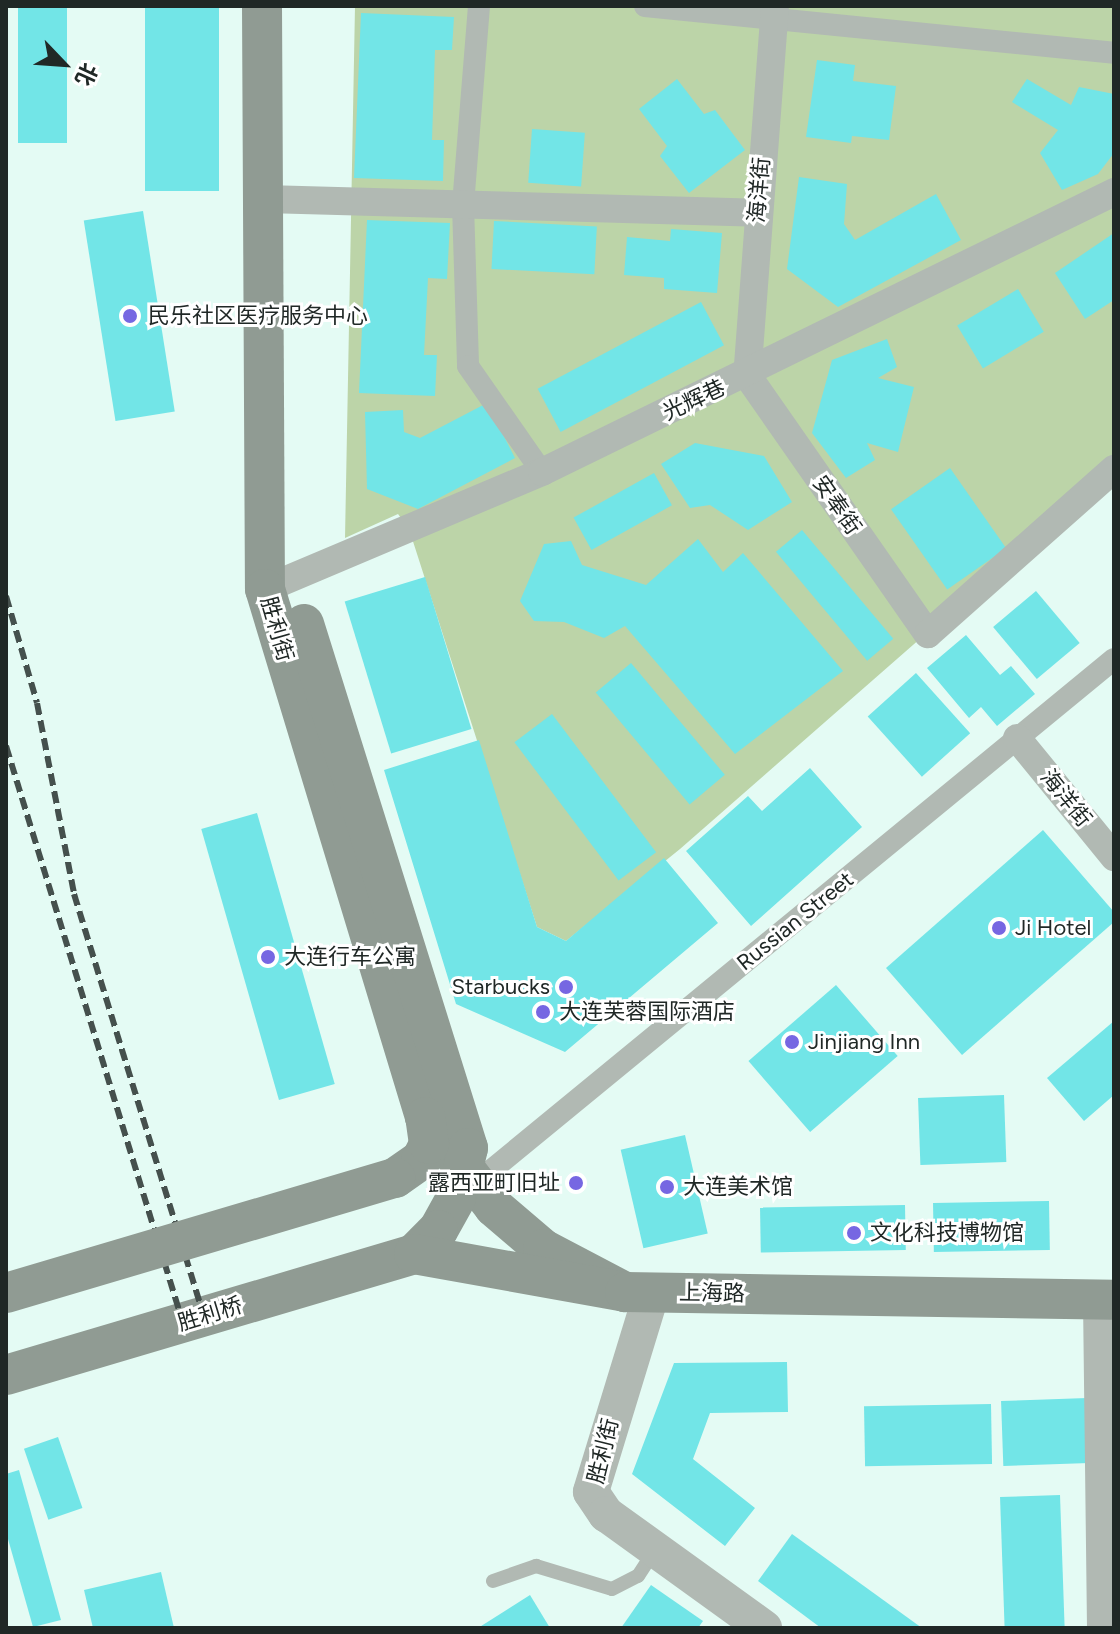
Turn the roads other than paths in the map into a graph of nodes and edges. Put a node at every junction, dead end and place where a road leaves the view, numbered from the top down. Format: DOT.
graph roads {
  1 [pos="262,6"];
  2 [pos="288,6"];
  3 [pos="479,6"];
  4 [pos="645,6"];
  5 [pos="774,13"];
  6 [pos="1114,53"];
  7 [pos="1114,192"];
  8 [pos="277,200"];
  9 [pos="463,205"];
  10 [pos="757,213"];
  11 [pos="747,375"];
  12 [pos="1114,469"];
  13 [pos="542,472"];
  14 [pos="277,584"];
  15 [pos="1114,659"];
  16 [pos="1017,738"];
  17 [pos="1114,857"];
  18 [pos="425,1117"];
  19 [pos="471,1176"];
  20 [pos="414,1254"];
  21 [pos="638,1292"];
  22 [pos="6,1293"];
  23 [pos="1108,1300"];
  24 [pos="6,1375"];
  25 [pos="655,1550"];
  26 [pos="493,1581"];
  27 [pos="764,1628"];
  28 [pos="1105,1628"];
  1 -- 8 [label="main road, 胜利街"];
  2 -- 8 [label="main road, 胜利街"];
  3 -- 9 [label="street"];
  4 -- 5 [label="street"];
  5 -- 6 [label="street"];
  5 -- 10 [label="street, 海洋街"];
  7 -- 11 [label="street, 光辉巷"];
  8 -- 9 [label="street"];
  8 -- 14 [label="main road, 胜利街"];
  9 -- 10 [label="street"];
  9 -- 13 [label="street"];
  10 -- 11 [label="street, 海洋街"];
  11 -- 12 [label="street, 安奉街"];
  11 -- 13 [label="street, 光辉巷"];
  13 -- 14 [label="street, 光辉巷"];
  14 -- 18 [label="main road, 胜利街"];
  14 -- 19 [label="main road, 胜利街"];
  15 -- 16 [label="street, Russian Street"];
  16 -- 17 [label="street, 海洋街"];
  16 -- 19 [label="street, Russian Street"];
  18 -- 19 [label="main road, 胜利街"];
  18 -- 22 [label="main road, bridge"];
  19 -- 20 [label="main road"];
  19 -- 21 [label="main road"];
  20 -- 21 [label="main road, 上海路"];
  20 -- 24 [label="main road, 胜利桥"];
  21 -- 23 [label="main road, 上海路"];
  21 -- 25 [label="street, 胜利街"];
  23 -- 28 [label="street"];
  25 -- 26 [label="lane"];
  25 -- 27 [label="street, 胜利街"];
}
